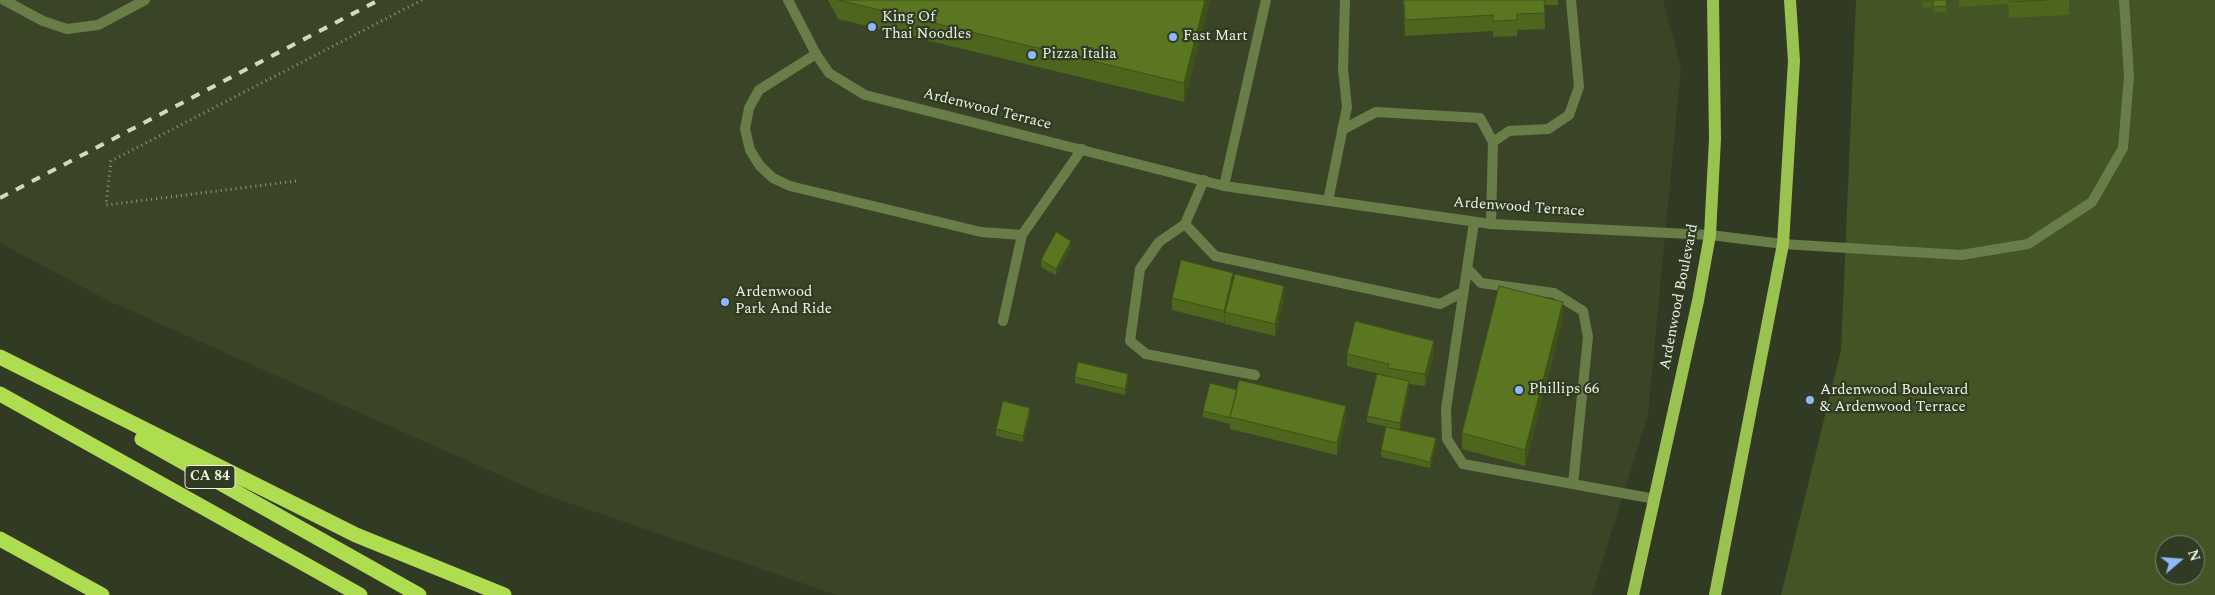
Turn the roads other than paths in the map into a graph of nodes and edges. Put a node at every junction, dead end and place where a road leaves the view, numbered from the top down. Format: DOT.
graph roads {
  1 [pos="4,0"];
  2 [pos="145,0"];
  3 [pos="788,0"];
  4 [pos="1266,0"];
  5 [pos="1345,0"];
  6 [pos="1571,0"];
  7 [pos="1713,0"];
  8 [pos="1790,0"];
  9 [pos="2124,0"];
  10 [pos="816,54"];
  11 [pos="1342,130"];
  12 [pos="1493,142"];
  13 [pos="1082,150"];
  14 [pos="1204,180"];
  15 [pos="1224,186"];
  16 [pos="1328,201"];
  17 [pos="1474,222"];
  18 [pos="1185,224"];
  19 [pos="1491,224"];
  20 [pos="1022,235"];
  21 [pos="1710,235"];
  22 [pos="1783,244"];
  23 [pos="1467,268"];
  24 [pos="1463,292"];
  25 [pos="1003,321"];
  26 [pos="0,358"];
  27 [pos="1255,375"];
  28 [pos="0,394"];
  29 [pos="1573,484"];
  30 [pos="1655,498"];
  31 [pos="0,539"];
  32 [pos="23,552"];
  33 [pos="80,595"];
  34 [pos="102,595"];
  35 [pos="360,595"];
  36 [pos="419,595"];
  37 [pos="504,595"];
  38 [pos="1633,595"];
  39 [pos="1715,595"];
  1 -- 2 [label="street"];
  3 -- 10 [label="street, Ardenwood Terrace"];
  4 -- 15 [label="street"];
  5 -- 11 [label="street"];
  6 -- 12 [label="street"];
  7 -- 21 [label="main road, Ardenwood Boulevard"];
  8 -- 22 [label="main road"];
  9 -- 22 [label="street, Ardenwood Terrace"];
  10 -- 13 [label="street, Ardenwood Terrace"];
  10 -- 20 [label="street"];
  11 -- 12 [label="street"];
  11 -- 16 [label="street"];
  12 -- 19 [label="street"];
  13 -- 14 [label="street, Ardenwood Terrace"];
  13 -- 20 [label="street"];
  14 -- 15 [label="street, Ardenwood Terrace"];
  14 -- 18 [label="street"];
  15 -- 16 [label="street, Ardenwood Terrace"];
  16 -- 17 [label="street, Ardenwood Terrace"];
  17 -- 19 [label="street, Ardenwood Terrace"];
  17 -- 23 [label="street"];
  18 -- 24 [label="street"];
  18 -- 27 [label="street"];
  19 -- 21 [label="street, Ardenwood Terrace"];
  20 -- 25 [label="street"];
  21 -- 22 [label="street, Ardenwood Terrace"];
  21 -- 30 [label="main road, Ardenwood Boulevard"];
  22 -- 39 [label="main road"];
  23 -- 24 [label="street"];
  23 -- 29 [label="street"];
  24 -- 29 [label="street"];
  26 -- 36 [label="highway, CA 84"];
  26 -- 37 [label="highway"];
  28 -- 35 [label="highway, CA 84"];
  29 -- 30 [label="street"];
  30 -- 38 [label="main road, Ardenwood Boulevard"];
  31 -- 32 [label="highway"];
  32 -- 33 [label="highway"];
  32 -- 34 [label="highway"];
}
